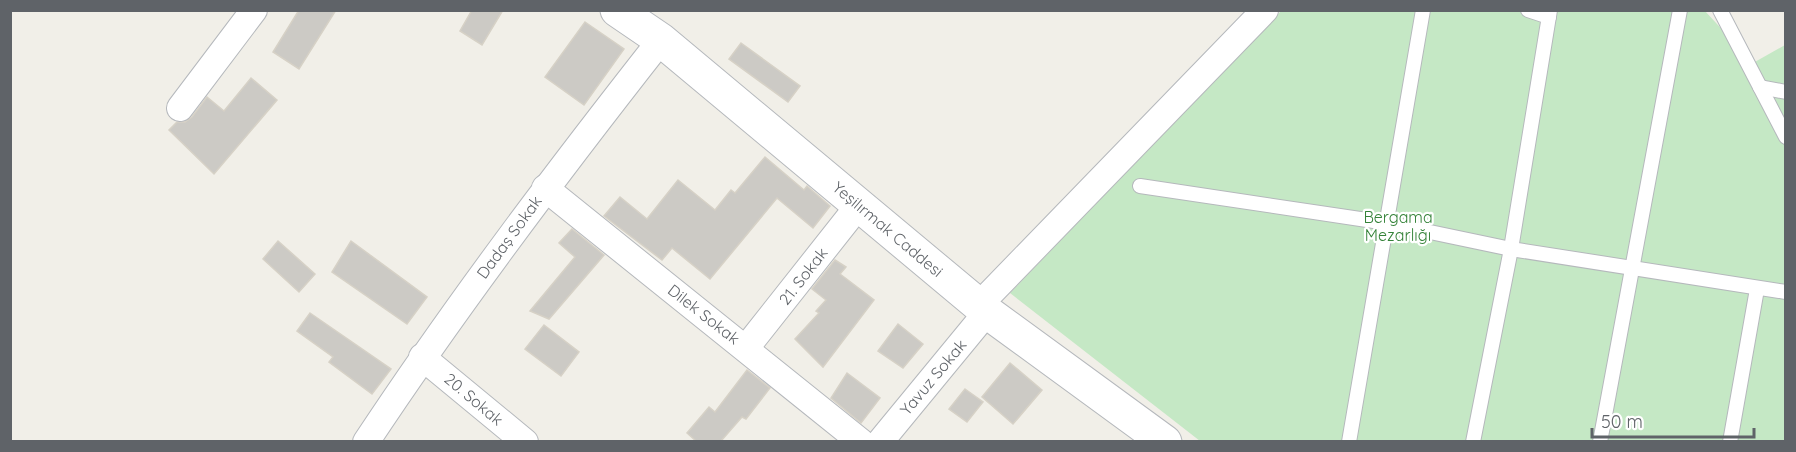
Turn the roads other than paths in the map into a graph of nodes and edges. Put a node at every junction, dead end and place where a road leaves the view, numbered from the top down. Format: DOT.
graph roads {
  1 [pos="254,10"];
  2 [pos="617,10"];
  3 [pos="1265,10"];
  4 [pos="1423,10"];
  5 [pos="1528,10"];
  6 [pos="1680,10"];
  7 [pos="1720,10"];
  8 [pos="1550,14"];
  9 [pos="661,40"];
  10 [pos="1760,87"];
  11 [pos="1785,92"];
  12 [pos="180,108"];
  13 [pos="1785,136"];
  14 [pos="1140,186"];
  15 [pos="545,188"];
  16 [pos="859,205"];
  17 [pos="1387,223"];
  18 [pos="1511,249"];
  19 [pos="1631,267"];
  20 [pos="1757,289"];
  21 [pos="1785,292"];
  22 [pos="983,309"];
  23 [pos="747,348"];
  24 [pos="422,357"];
  25 [pos="1152,438"];
  26 [pos="366,441"];
  27 [pos="525,441"];
  28 [pos="861,441"];
  29 [pos="880,441"];
  30 [pos="1349,441"];
  31 [pos="1473,441"];
  32 [pos="1600,441"];
  33 [pos="1730,441"];
  1 -- 12 [label="street"];
  2 -- 9 [label="street, Yeşilırmak Caddesi"];
  3 -- 22 [label="street, Yavuz Sokak"];
  4 -- 17 [label="lane"];
  5 -- 8 [label="lane"];
  6 -- 19 [label="lane"];
  7 -- 10 [label="lane"];
  8 -- 18 [label="lane"];
  9 -- 15 [label="street, Dadaş Sokak"];
  9 -- 16 [label="street, Yeşilırmak Caddesi"];
  10 -- 11 [label="lane"];
  10 -- 13 [label="lane"];
  14 -- 17 [label="lane"];
  15 -- 23 [label="street, Dilek Sokak"];
  15 -- 24 [label="street, Dadaş Sokak"];
  16 -- 22 [label="street, Yeşilırmak Caddesi"];
  16 -- 23 [label="street, 21. Sokak"];
  17 -- 18 [label="lane"];
  17 -- 30 [label="lane"];
  18 -- 19 [label="lane"];
  18 -- 31 [label="lane"];
  19 -- 20 [label="lane"];
  19 -- 32 [label="lane"];
  20 -- 21 [label="lane"];
  20 -- 33 [label="lane"];
  22 -- 25 [label="street, Yeşilırmak Caddesi"];
  22 -- 29 [label="street, Yavuz Sokak"];
  23 -- 28 [label="street, Dilek Sokak"];
  24 -- 26 [label="street, Dadaş Sokak"];
  24 -- 27 [label="street, 20. Sokak"];
}
